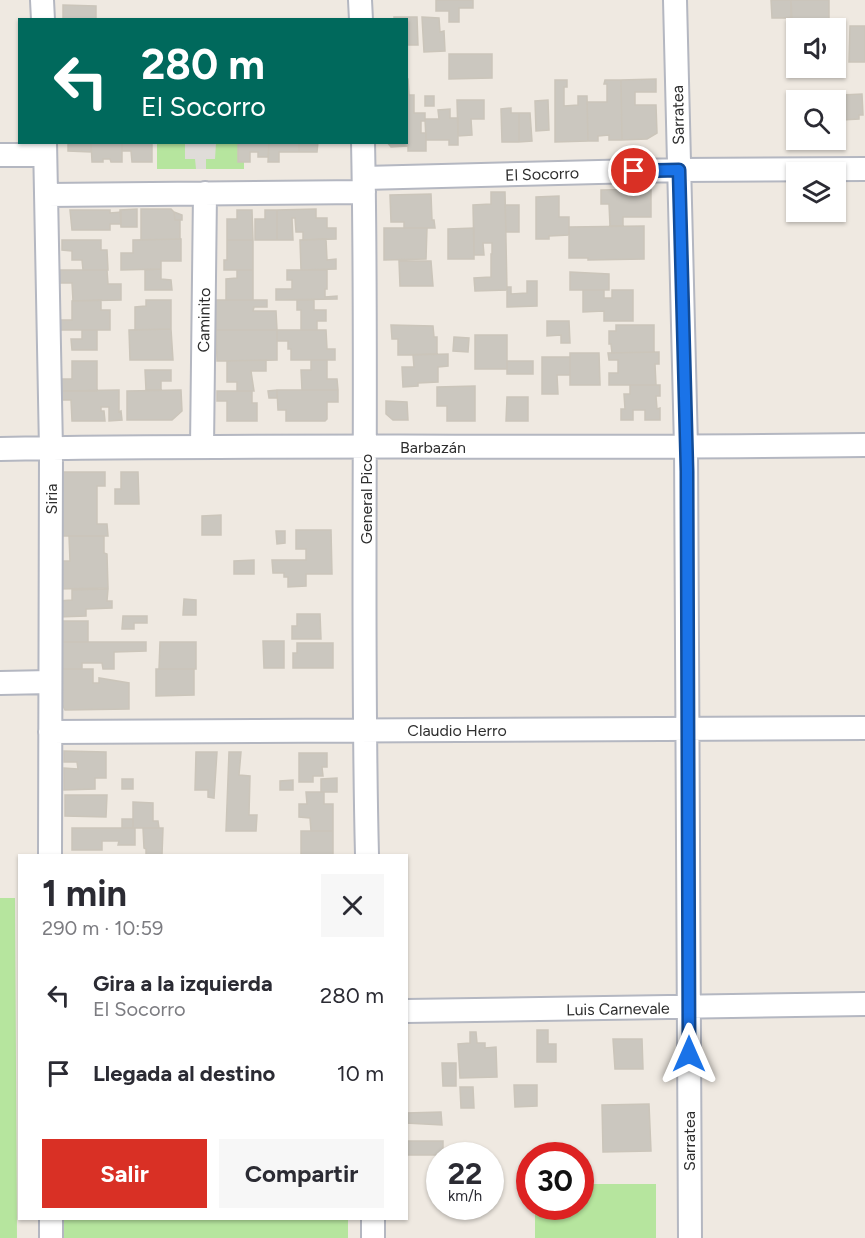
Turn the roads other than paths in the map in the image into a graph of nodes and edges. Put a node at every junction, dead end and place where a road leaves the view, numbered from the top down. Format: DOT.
graph roads {
  1 [pos="42,0"];
  2 [pos="360,0"];
  3 [pos="675,0"];
  4 [pos="43,18"];
  5 [pos="361,18"];
  6 [pos="363,144"];
  7 [pos="45,148"];
  8 [pos="0,155"];
  9 [pos="865,169"];
  10 [pos="679,170"];
  11 [pos="364,185"];
  12 [pos="205,193"];
  13 [pos="47,195"];
  14 [pos="865,445"];
  15 [pos="202,447"];
  16 [pos="366,447"];
  17 [pos="686,447"];
  18 [pos="51,448"];
  19 [pos="0,450"];
  20 [pos="0,682"];
  21 [pos="50,682"];
  22 [pos="689,729"];
  23 [pos="865,729"];
  24 [pos="364,730"];
  25 [pos="50,732"];
  26 [pos="50,854"];
  27 [pos="367,854"];
  28 [pos="865,1004"];
  29 [pos="689,1008"];
  30 [pos="408,1011"];
  31 [pos="51,1220"];
  32 [pos="373,1220"];
  33 [pos="51,1238"];
  34 [pos="373,1238"];
  35 [pos="690,1238"];
  1 -- 4 [label="street"];
  2 -- 5 [label="street"];
  3 -- 10 [label="street, Sarratea"];
  6 -- 11 [label="street, General Pico"];
  7 -- 8 [label="street"];
  7 -- 13 [label="street, Siria"];
  9 -- 10 [label="street, El Socorro"];
  10 -- 11 [label="street, El Socorro"];
  10 -- 17 [label="street, Sarratea"];
  11 -- 12 [label="street, El Socorro"];
  11 -- 16 [label="street, General Pico"];
  12 -- 13 [label="street, El Socorro"];
  12 -- 15 [label="street, Caminito"];
  13 -- 18 [label="street, Siria"];
  14 -- 17 [label="street, Barbazán"];
  15 -- 16 [label="street, Barbazán"];
  15 -- 18 [label="street, Barbazán"];
  16 -- 17 [label="street, Barbazán"];
  16 -- 24 [label="street, General Pico"];
  17 -- 22 [label="street, Sarratea"];
  18 -- 19 [label="street, Barbazán"];
  18 -- 21 [label="street, Siria"];
  20 -- 21 [label="street"];
  21 -- 25 [label="street, Siria"];
  22 -- 23 [label="street, Claudio Herro"];
  22 -- 24 [label="street, Claudio Herro"];
  22 -- 29 [label="street, Sarratea"];
  24 -- 25 [label="street, Claudio Herro"];
  24 -- 27 [label="street, General Pico"];
  25 -- 26 [label="street, Siria"];
  28 -- 29 [label="street, Luis Carnevale"];
  29 -- 30 [label="street, Luis Carnevale"];
  29 -- 35 [label="street, Sarratea"];
  31 -- 33 [label="street"];
  32 -- 34 [label="street"];
}
